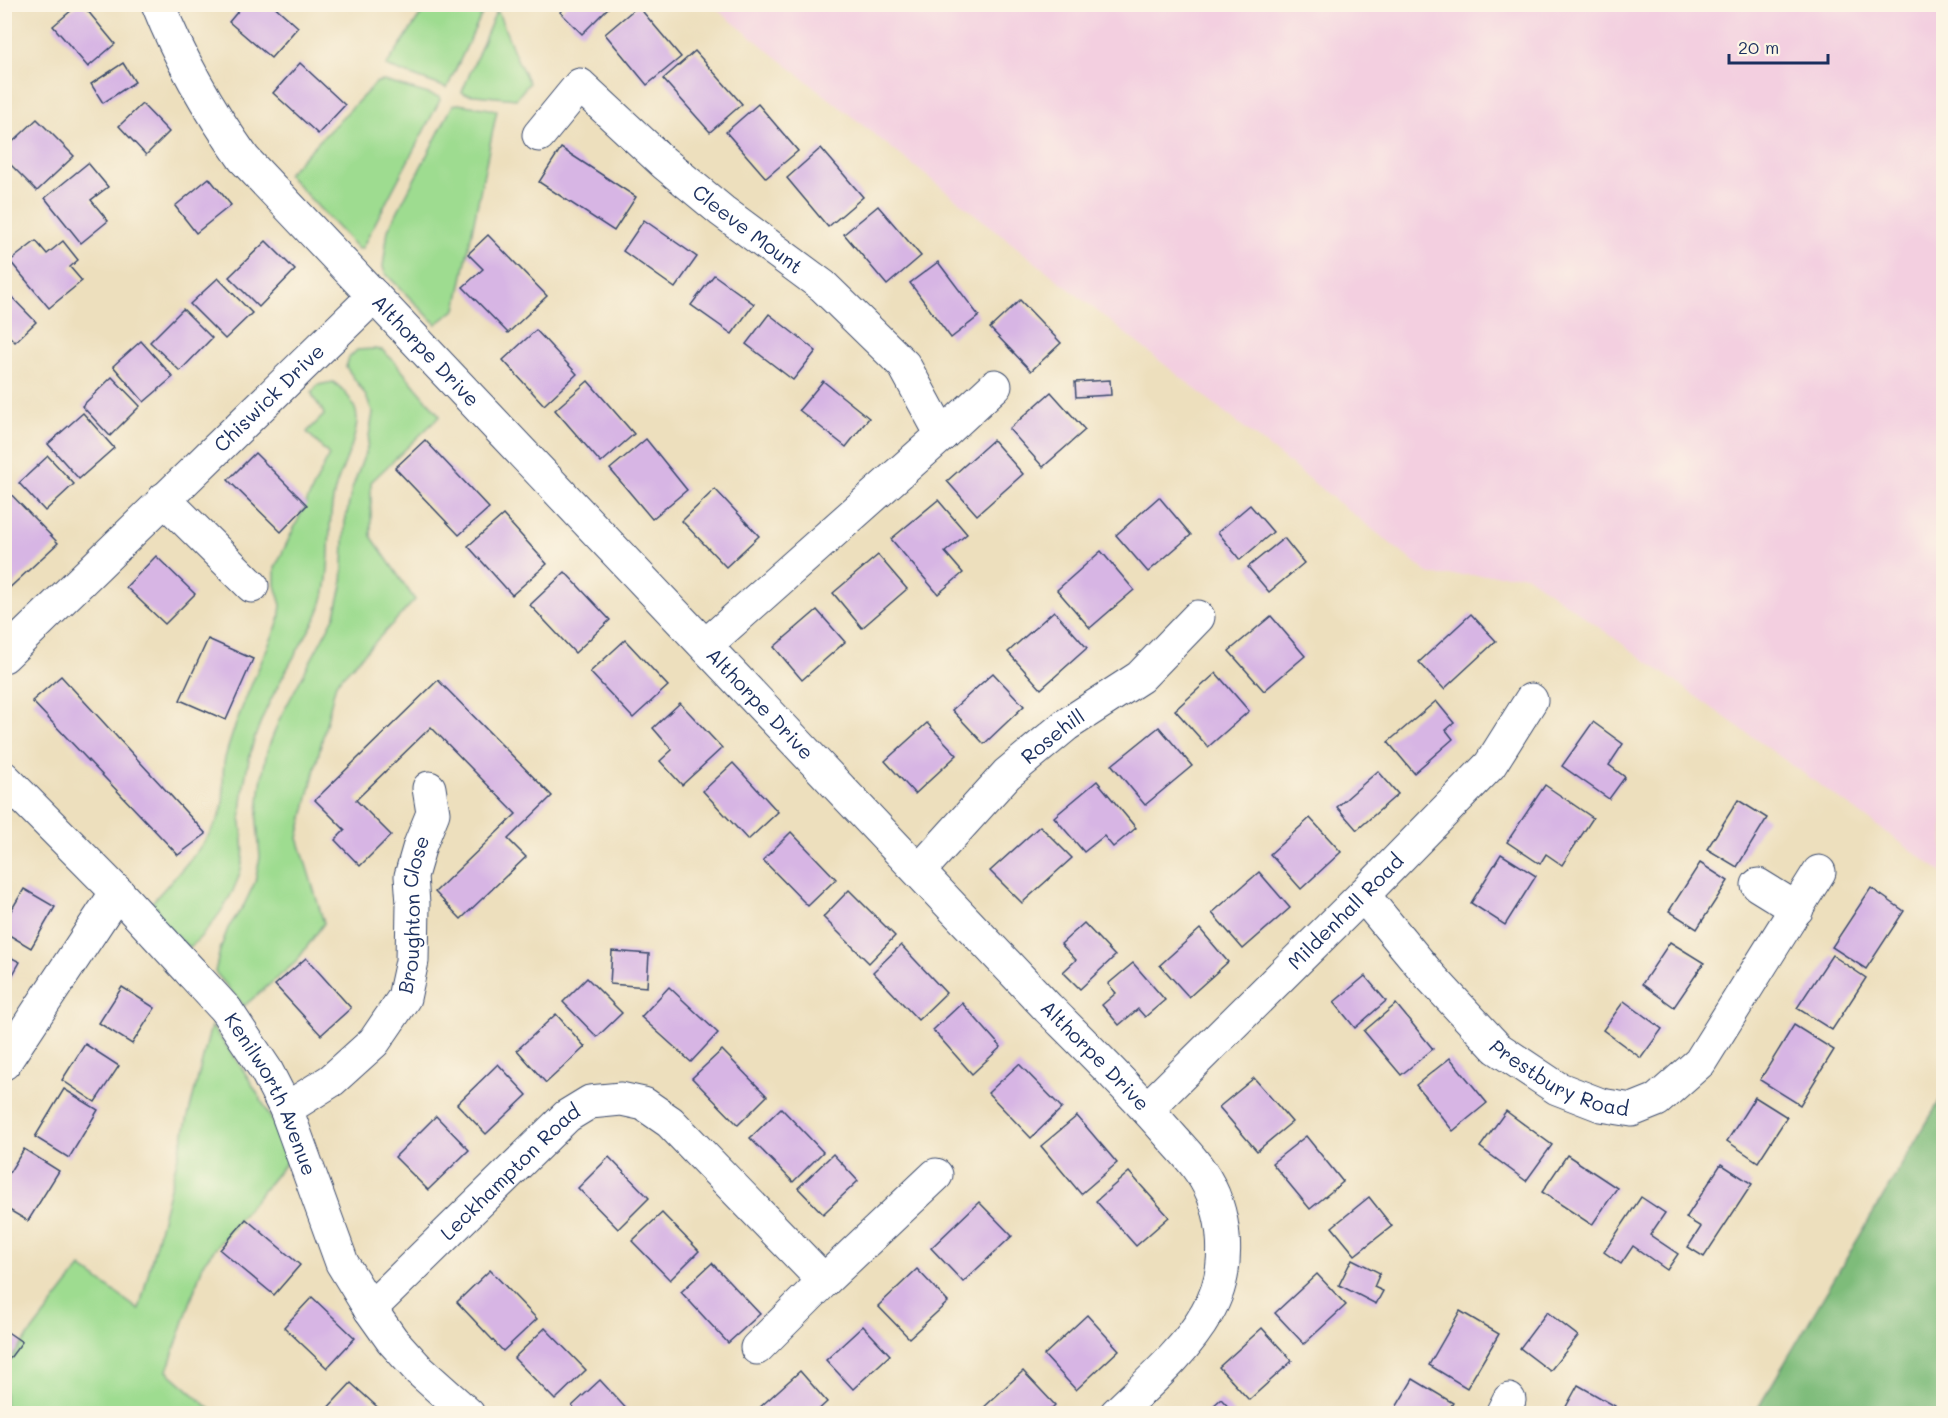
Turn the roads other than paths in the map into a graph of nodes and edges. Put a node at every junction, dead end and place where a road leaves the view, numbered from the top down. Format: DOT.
graph roads {
  1 [pos="158,4"];
  2 [pos="539,135"];
  3 [pos="374,296"];
  4 [pos="995,386"];
  5 [pos="942,435"];
  6 [pos="164,499"];
  7 [pos="252,586"];
  8 [pos="1198,617"];
  9 [pos="706,645"];
  10 [pos="4,656"];
  11 [pos="1531,700"];
  12 [pos="4,778"];
  13 [pos="440,803"];
  14 [pos="920,870"];
  15 [pos="1820,872"];
  16 [pos="1758,885"];
  17 [pos="117,892"];
  18 [pos="1363,895"];
  19 [pos="1797,909"];
  20 [pos="7,1054"];
  21 [pos="286,1109"];
  22 [pos="1148,1110"];
  23 [pos="936,1175"];
  24 [pos="824,1281"];
  25 [pos="370,1309"];
  26 [pos="757,1348"];
  27 [pos="468,1413"];
  28 [pos="1116,1413"];
  1 -- 3 [label="street, Althorpe Drive"];
  2 -- 5 [label="street, Cleeve Mount"];
  3 -- 6 [label="street, Chiswick Drive"];
  3 -- 9 [label="street, Althorpe Drive"];
  4 -- 5 [label="street"];
  5 -- 9 [label="street"];
  6 -- 7 [label="street"];
  6 -- 10 [label="street, Chiswick Drive"];
  8 -- 14 [label="street, Rosehill"];
  9 -- 14 [label="street, Althorpe Drive"];
  11 -- 18 [label="street, Mildenhall Road"];
  12 -- 17 [label="street, Kenilworth Avenue"];
  13 -- 21 [label="street, Broughton Close"];
  14 -- 22 [label="street, Althorpe Drive"];
  15 -- 19 [label="street, Prestbury Road"];
  16 -- 19 [label="street"];
  17 -- 20 [label="street"];
  17 -- 21 [label="street, Kenilworth Avenue"];
  18 -- 19 [label="street, Prestbury Road"];
  18 -- 22 [label="street, Mildenhall Road"];
  21 -- 25 [label="street, Kenilworth Avenue"];
  22 -- 28 [label="street, Althorpe Drive"];
  23 -- 24 [label="street"];
  24 -- 25 [label="street, Leckhampton Road"];
  24 -- 26 [label="street"];
  25 -- 27 [label="street, Kenilworth Avenue"];
}
